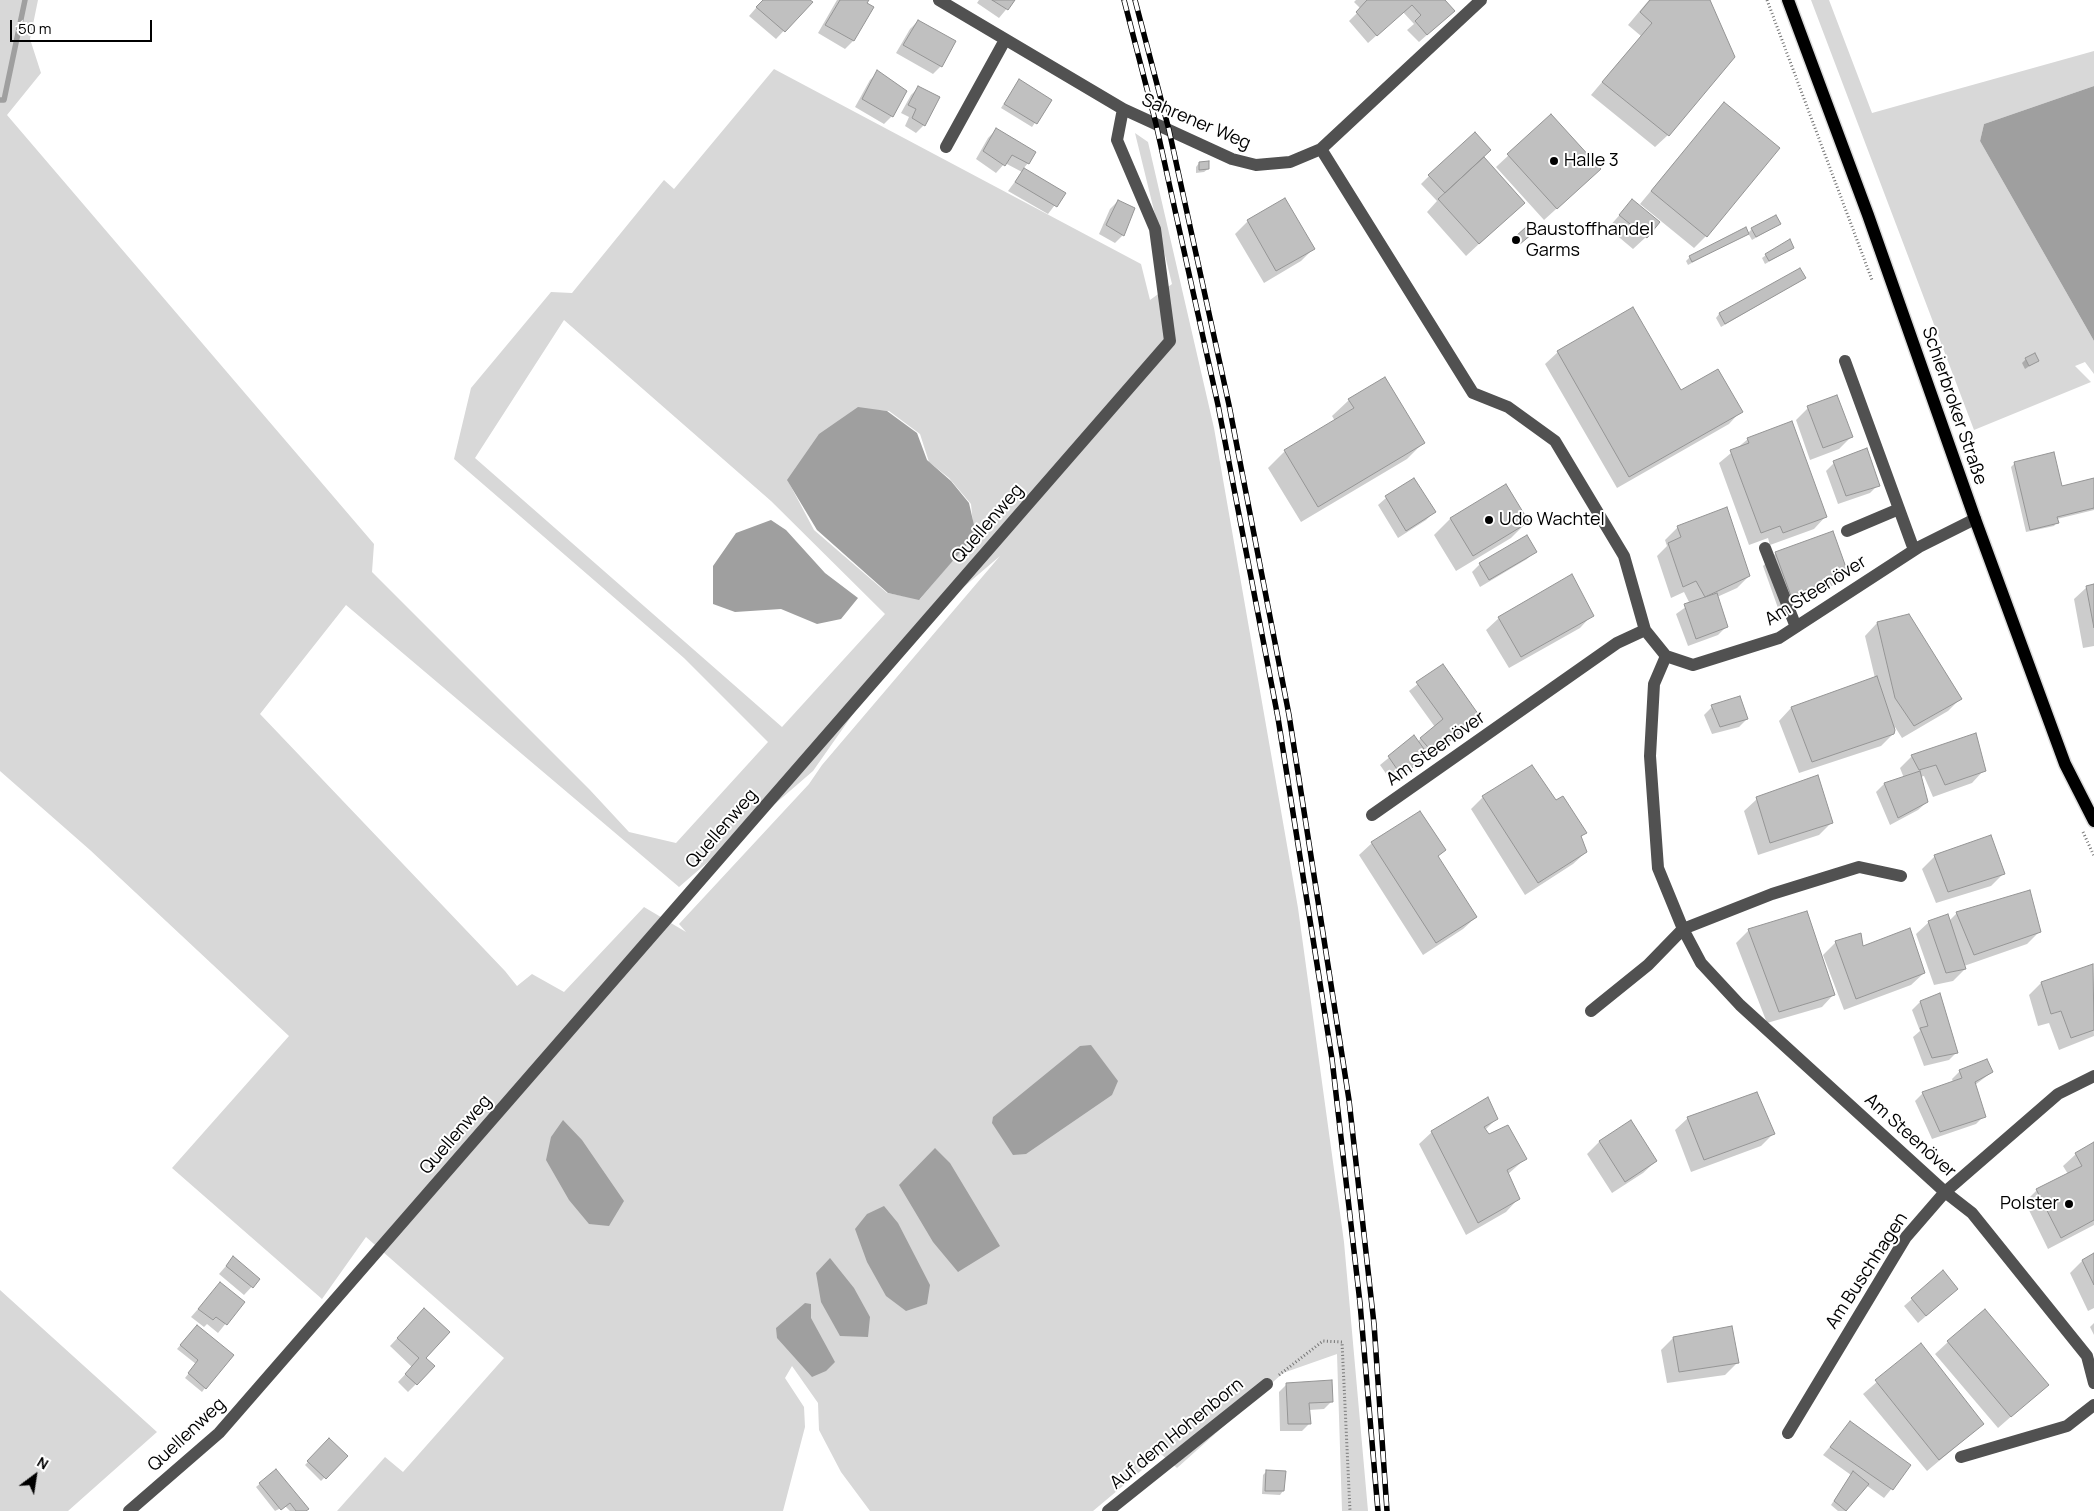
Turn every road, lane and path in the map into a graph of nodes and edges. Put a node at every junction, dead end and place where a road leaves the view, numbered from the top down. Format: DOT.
graph roads {
  1 [pos="939,0"];
  2 [pos="1482,0"];
  3 [pos="1788,0"];
  4 [pos="1005,40"];
  5 [pos="1123,109"];
  6 [pos="946,147"];
  7 [pos="1321,148"];
  8 [pos="1845,361"];
  9 [pos="1899,509"];
  10 [pos="1975,519"];
  11 [pos="1847,531"];
  12 [pos="1765,548"];
  13 [pos="1914,550"];
  14 [pos="1796,627"];
  15 [pos="1645,630"];
  16 [pos="1666,656"];
  17 [pos="1372,815"];
  18 [pos="2094,821"];
  19 [pos="1901,876"];
  20 [pos="1683,929"];
  21 [pos="1591,1011"];
  22 [pos="2094,1076"];
  23 [pos="1945,1192"];
  24 [pos="2094,1383"];
  25 [pos="1267,1384"];
  26 [pos="2094,1406"];
  27 [pos="1788,1432"];
  28 [pos="1961,1457"];
  29 [pos="129,1511"];
  30 [pos="1108,1511"];
  31 [pos="1350,1511"];
  1 -- 4 [label="street, Sahrener Weg"];
  2 -- 7 [label="street, Sahrener Weg"];
  3 -- 10 [label="main road, Schierbroker Straße"];
  4 -- 5 [label="street, Sahrener Weg"];
  4 -- 6 [label="street"];
  5 -- 7 [label="street, Sahrener Weg"];
  5 -- 29 [label="street, Quellenweg"];
  7 -- 15 [label="street"];
  8 -- 9 [label="street"];
  9 -- 11 [label="street"];
  9 -- 13 [label="street"];
  10 -- 13 [label="street, Am Steenöver"];
  10 -- 18 [label="main road, Schierbroker Straße"];
  12 -- 14 [label="street"];
  13 -- 14 [label="street, Am Steenöver"];
  14 -- 16 [label="street, Am Steenöver"];
  15 -- 16 [label="street"];
  15 -- 17 [label="street, Am Steenöver"];
  16 -- 20 [label="street, Am Steenöver"];
  19 -- 20 [label="street"];
  20 -- 21 [label="street"];
  20 -- 23 [label="street, Am Steenöver"];
  22 -- 23 [label="street, Am Buschhagen"];
  23 -- 24 [label="street, Am Steenöver"];
  23 -- 27 [label="street, Am Buschhagen"];
  25 -- 30 [label="street, Auf dem Hohenborn"];
  25 -- 31 [label="path"];
  26 -- 28 [label="street"];
}
